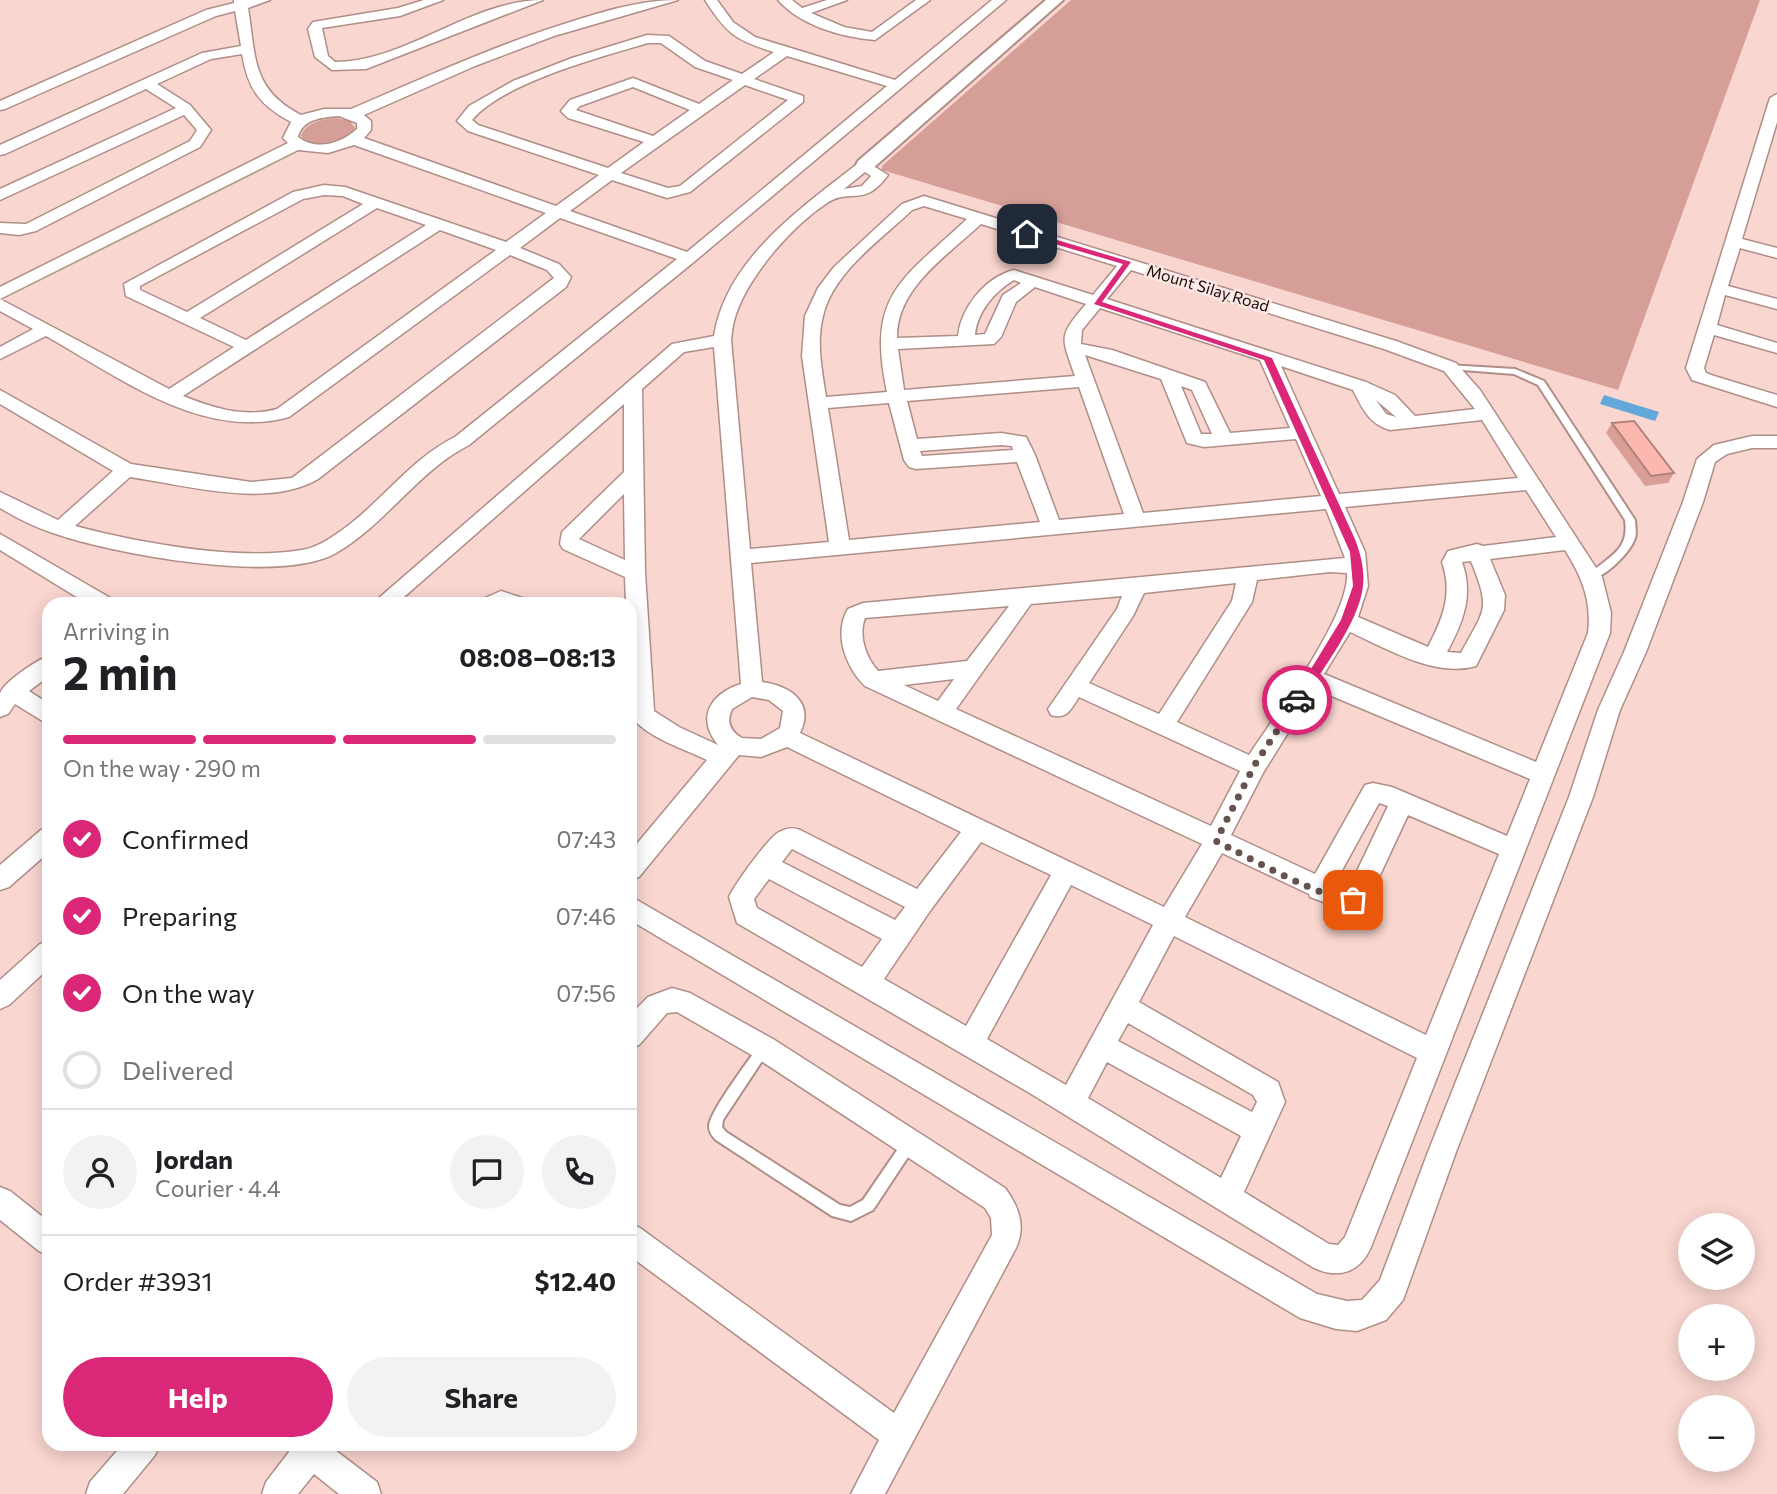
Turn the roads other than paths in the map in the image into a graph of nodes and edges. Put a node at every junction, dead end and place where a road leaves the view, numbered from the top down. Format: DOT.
graph roads {
  1 [pos="264,0"];
  2 [pos="378,0"];
  3 [pos="437,0"];
  4 [pos="537,0"];
  5 [pos="671,0"];
  6 [pos="711,0"];
  7 [pos="784,0"];
  8 [pos="841,0"];
  9 [pos="924,0"];
  10 [pos="1000,0"];
  11 [pos="1055,0"];
  12 [pos="240,2"];
  13 [pos="797,13"];
  14 [pos="383,15"];
  15 [pos="247,49"];
  16 [pos="783,51"];
  17 [pos="741,79"];
  18 [pos="145,84"];
  19 [pos="897,85"];
  20 [pos="1777,98"];
  21 [pos="0,106"];
  22 [pos="185,109"];
  23 [pos="699,109"];
  24 [pos="353,114"];
  25 [pos="1774,117"];
  26 [pos="301,121"];
  27 [pos="354,140"];
  28 [pos="655,141"];
  29 [pos="298,144"];
  30 [pos="0,150"];
  31 [pos="1759,153"];
  32 [pos="1777,158"];
  33 [pos="865,165"];
  34 [pos="611,175"];
  35 [pos="0,195"];
  36 [pos="375,203"];
  37 [pos="561,211"];
  38 [pos="977,219"];
  39 [pos="437,225"];
  40 [pos="0,228"];
  41 [pos="1732,241"];
  42 [pos="509,249"];
  43 [pos="1777,253"];
  44 [pos="689,258"];
  45 [pos="1128,263"];
  46 [pos="1032,282"];
  47 [pos="1718,288"];
  48 [pos="0,294"];
  49 [pos="1097,303"];
  50 [pos="0,304"];
  51 [pos="1777,304"];
  52 [pos="188,318"];
  53 [pos="1707,328"];
  54 [pos="46,329"];
  55 [pos="722,341"];
  56 [pos="965,341"];
  57 [pos="889,344"];
  58 [pos="249,348"];
  59 [pos="1074,348"];
  60 [pos="1777,348"];
  61 [pos="0,354"];
  62 [pos="1268,358"];
  63 [pos="1450,368"];
  64 [pos="1168,375"];
  65 [pos="1086,381"];
  66 [pos="633,385"];
  67 [pos="1360,386"];
  68 [pos="0,396"];
  69 [pos="898,396"];
  70 [pos="169,397"];
  71 [pos="1777,401"];
  72 [pos="818,403"];
  73 [pos="1487,414"];
  74 [pos="1410,421"];
  75 [pos="1303,433"];
  76 [pos="1223,439"];
  77 [pos="1777,442"];
  78 [pos="910,446"];
  79 [pos="126,470"];
  80 [pos="635,473"];
  81 [pos="1530,479"];
  82 [pos="1331,496"];
  83 [pos="0,499"];
  84 [pos="1134,515"];
  85 [pos="1051,524"];
  86 [pos="61,528"];
  87 [pos="0,541"];
  88 [pos="839,542"];
  89 [pos="1569,543"];
  90 [pos="740,551"];
  91 [pos="1477,551"];
  92 [pos="1356,566"];
  93 [pos="635,573"];
  94 [pos="1249,573"];
  95 [pos="1592,577"];
  96 [pos="1136,587"];
  97 [pos="93,597"];
  98 [pos="390,597"];
  99 [pos="635,597"];
  100 [pos="1023,597"];
  101 [pos="1346,621"];
  102 [pos="1434,657"];
  103 [pos="973,669"];
  104 [pos="42,670"];
  105 [pos="1311,678"];
  106 [pos="873,680"];
  107 [pos="1075,685"];
  108 [pos="752,689"];
  109 [pos="7,700"];
  110 [pos="1059,709"];
  111 [pos="942,712"];
  112 [pos="42,713"];
  113 [pos="637,722"];
  114 [pos="1163,726"];
  115 [pos="787,737"];
  116 [pos="728,751"];
  117 [pos="1254,766"];
  118 [pos="1543,775"];
  119 [pos="1402,802"];
  120 [pos="978,828"];
  121 [pos="1216,841"];
  122 [pos="42,843"];
  123 [pos="1513,849"];
  124 [pos="637,862"];
  125 [pos="764,864"];
  126 [pos="1066,871"];
  127 [pos="0,880"];
  128 [pos="1319,890"];
  129 [pos="921,903"];
  130 [pos="637,911"];
  131 [pos="1169,921"];
  132 [pos="899,935"];
  133 [pos="42,958"];
  134 [pos="867,982"];
  135 [pos="0,997"];
  136 [pos="1124,1007"];
  137 [pos="637,1028"];
  138 [pos="970,1044"];
  139 [pos="1102,1046"];
  140 [pos="764,1048"];
  141 [pos="1433,1052"];
  142 [pos="1070,1104"];
  143 [pos="1256,1129"];
  144 [pos="910,1143"];
  145 [pos="1227,1197"];
  146 [pos="0,1201"];
  147 [pos="42,1235"];
  148 [pos="637,1243"];
  149 [pos="899,1436"];
  150 [pos="138,1451"];
  151 [pos="307,1451"];
  152 [pos="316,1451"];
  153 [pos="102,1494"];
  154 [pos="278,1494"];
  155 [pos="365,1494"];
  156 [pos="867,1494"];
  1 -- 12 [label="street"];
  2 -- 14 [label="street"];
  3 -- 14 [label="street"];
  4 -- 14 [label="street"];
  5 -- 24 [label="street"];
  6 -- 16 [label="street"];
  7 -- 13 [label="street"];
  8 -- 13 [label="street"];
  9 -- 13 [label="street"];
  10 -- 19 [label="street"];
  11 -- 33 [label="street"];
  12 -- 15 [label="street"];
  12 -- 21 [label="street"];
  15 -- 18 [label="street"];
  15 -- 26 [label="street"];
  16 -- 17 [label="street"];
  16 -- 19 [label="street"];
  17 -- 23 [label="street"];
  17 -- 34 [label="street"];
  17 -- 34 [label="street"];
  18 -- 22 [label="street"];
  18 -- 30 [label="street"];
  19 -- 44 [label="street"];
  20 -- 25 [label="street"];
  22 -- 35 [label="street"];
  22 -- 40 [label="street"];
  23 -- 28 [label="street"];
  23 -- 28 [label="street"];
  24 -- 26 [label="street"];
  24 -- 27 [label="street"];
  25 -- 31 [label="street"];
  26 -- 29 [label="street"];
  27 -- 29 [label="street"];
  27 -- 37 [label="street"];
  28 -- 34 [label="street"];
  29 -- 48 [label="street"];
  31 -- 32 [label="street"];
  31 -- 41 [label="street"];
  33 -- 55 [label="street"];
  34 -- 37 [label="street"];
  36 -- 39 [label="street"];
  36 -- 52 [label="street"];
  36 -- 52 [label="street"];
  37 -- 42 [label="street"];
  37 -- 44 [label="street"];
  38 -- 45 [label="street, Mount Silay Road"];
  38 -- 57 [label="street"];
  38 -- 72 [label="street, Mount Silay Road"];
  39 -- 42 [label="street"];
  39 -- 58 [label="street"];
  41 -- 43 [label="street"];
  41 -- 47 [label="street"];
  42 -- 70 [label="street"];
  42 -- 79 [label="street"];
  44 -- 86 [label="street"];
  45 -- 49 [label="street"];
  45 -- 63 [label="street, Mount Silay Road"];
  46 -- 49 [label="street"];
  46 -- 56 [label="street"];
  46 -- 56 [label="street"];
  47 -- 51 [label="street"];
  47 -- 53 [label="street"];
  49 -- 59 [label="street"];
  49 -- 62 [label="street"];
  50 -- 54 [label="street"];
  52 -- 58 [label="street"];
  53 -- 60 [label="street"];
  53 -- 71 [label="street"];
  54 -- 61 [label="street"];
  54 -- 70 [label="street"];
  55 -- 66 [label="street"];
  55 -- 90 [label="street"];
  56 -- 57 [label="street"];
  57 -- 69 [label="street"];
  58 -- 70 [label="street"];
  59 -- 64 [label="street"];
  59 -- 65 [label="street"];
  62 -- 67 [label="street"];
  62 -- 75 [label="street"];
  63 -- 73 [label="street"];
  63 -- 95 [label="lane"];
  64 -- 76 [label="street"];
  64 -- 76 [label="street"];
  65 -- 69 [label="street"];
  65 -- 84 [label="street"];
  66 -- 80 [label="street"];
  66 -- 98 [label="street"];
  67 -- 74 [label="street"];
  68 -- 79 [label="street"];
  69 -- 72 [label="street"];
  69 -- 78 [label="street"];
  72 -- 88 [label="street"];
  73 -- 74 [label="street"];
  73 -- 81 [label="street"];
  75 -- 76 [label="street"];
  75 -- 82 [label="street"];
  77 -- 130 [label="street"];
  78 -- 85 [label="street"];
  79 -- 86 [label="street"];
  80 -- 93 [label="street"];
  80 -- 93 [label="street"];
  81 -- 82 [label="street"];
  81 -- 89 [label="street"];
  82 -- 84 [label="street"];
  82 -- 92 [label="street"];
  83 -- 86 [label="street"];
  84 -- 85 [label="street"];
  85 -- 88 [label="street"];
  87 -- 97 [label="street"];
  88 -- 90 [label="street"];
  89 -- 91 [label="street"];
  89 -- 95 [label="street"];
  90 -- 108 [label="street"];
  91 -- 102 [label="street"];
  91 -- 102 [label="street"];
  92 -- 94 [label="street"];
  92 -- 101 [label="street"];
  93 -- 99 [label="street"];
  94 -- 96 [label="street"];
  94 -- 114 [label="street"];
  95 -- 118 [label="street"];
  96 -- 100 [label="street"];
  96 -- 107 [label="street"];
  100 -- 103 [label="street"];
  100 -- 106 [label="street"];
  101 -- 102 [label="street"];
  101 -- 105 [label="street"];
  103 -- 106 [label="street"];
  103 -- 111 [label="street"];
  104 -- 109 [label="street"];
  105 -- 117 [label="street"];
  105 -- 118 [label="street"];
  106 -- 111 [label="street"];
  107 -- 110 [label="street"];
  107 -- 114 [label="street"];
  108 -- 115 [label="street"];
  108 -- 116 [label="street"];
  109 -- 112 [label="street"];
  111 -- 121 [label="street"];
  113 -- 116 [label="street"];
  114 -- 117 [label="street"];
  115 -- 116 [label="street"];
  115 -- 120 [label="street"];
  116 -- 124 [label="street"];
  117 -- 121 [label="street"];
  118 -- 123 [label="street"];
  119 -- 123 [label="street"];
  119 -- 128 [label="street"];
  119 -- 128 [label="street"];
  120 -- 126 [label="street"];
  120 -- 129 [label="street"];
  121 -- 128 [label="street"];
  121 -- 131 [label="street"];
  122 -- 127 [label="street"];
  123 -- 141 [label="street"];
  125 -- 129 [label="street"];
  125 -- 132 [label="street"];
  125 -- 134 [label="street"];
  126 -- 131 [label="street"];
  126 -- 138 [label="street"];
  129 -- 132 [label="street"];
  131 -- 136 [label="street"];
  131 -- 141 [label="street"];
  132 -- 134 [label="street"];
  133 -- 135 [label="street"];
  134 -- 138 [label="street"];
  136 -- 139 [label="street"];
  136 -- 143 [label="street"];
  137 -- 140 [label="street"];
  138 -- 142 [label="street"];
  139 -- 142 [label="street"];
  139 -- 143 [label="street"];
  140 -- 144 [label="street"];
  140 -- 144 [label="lane"];
  141 -- 145 [label="street"];
  142 -- 145 [label="street"];
  143 -- 145 [label="street"];
  144 -- 149 [label="street"];
  146 -- 147 [label="street"];
  148 -- 149 [label="street"];
  149 -- 156 [label="street"];
  150 -- 153 [label="street"];
  151 -- 154 [label="street"];
  152 -- 155 [label="street"];
}
